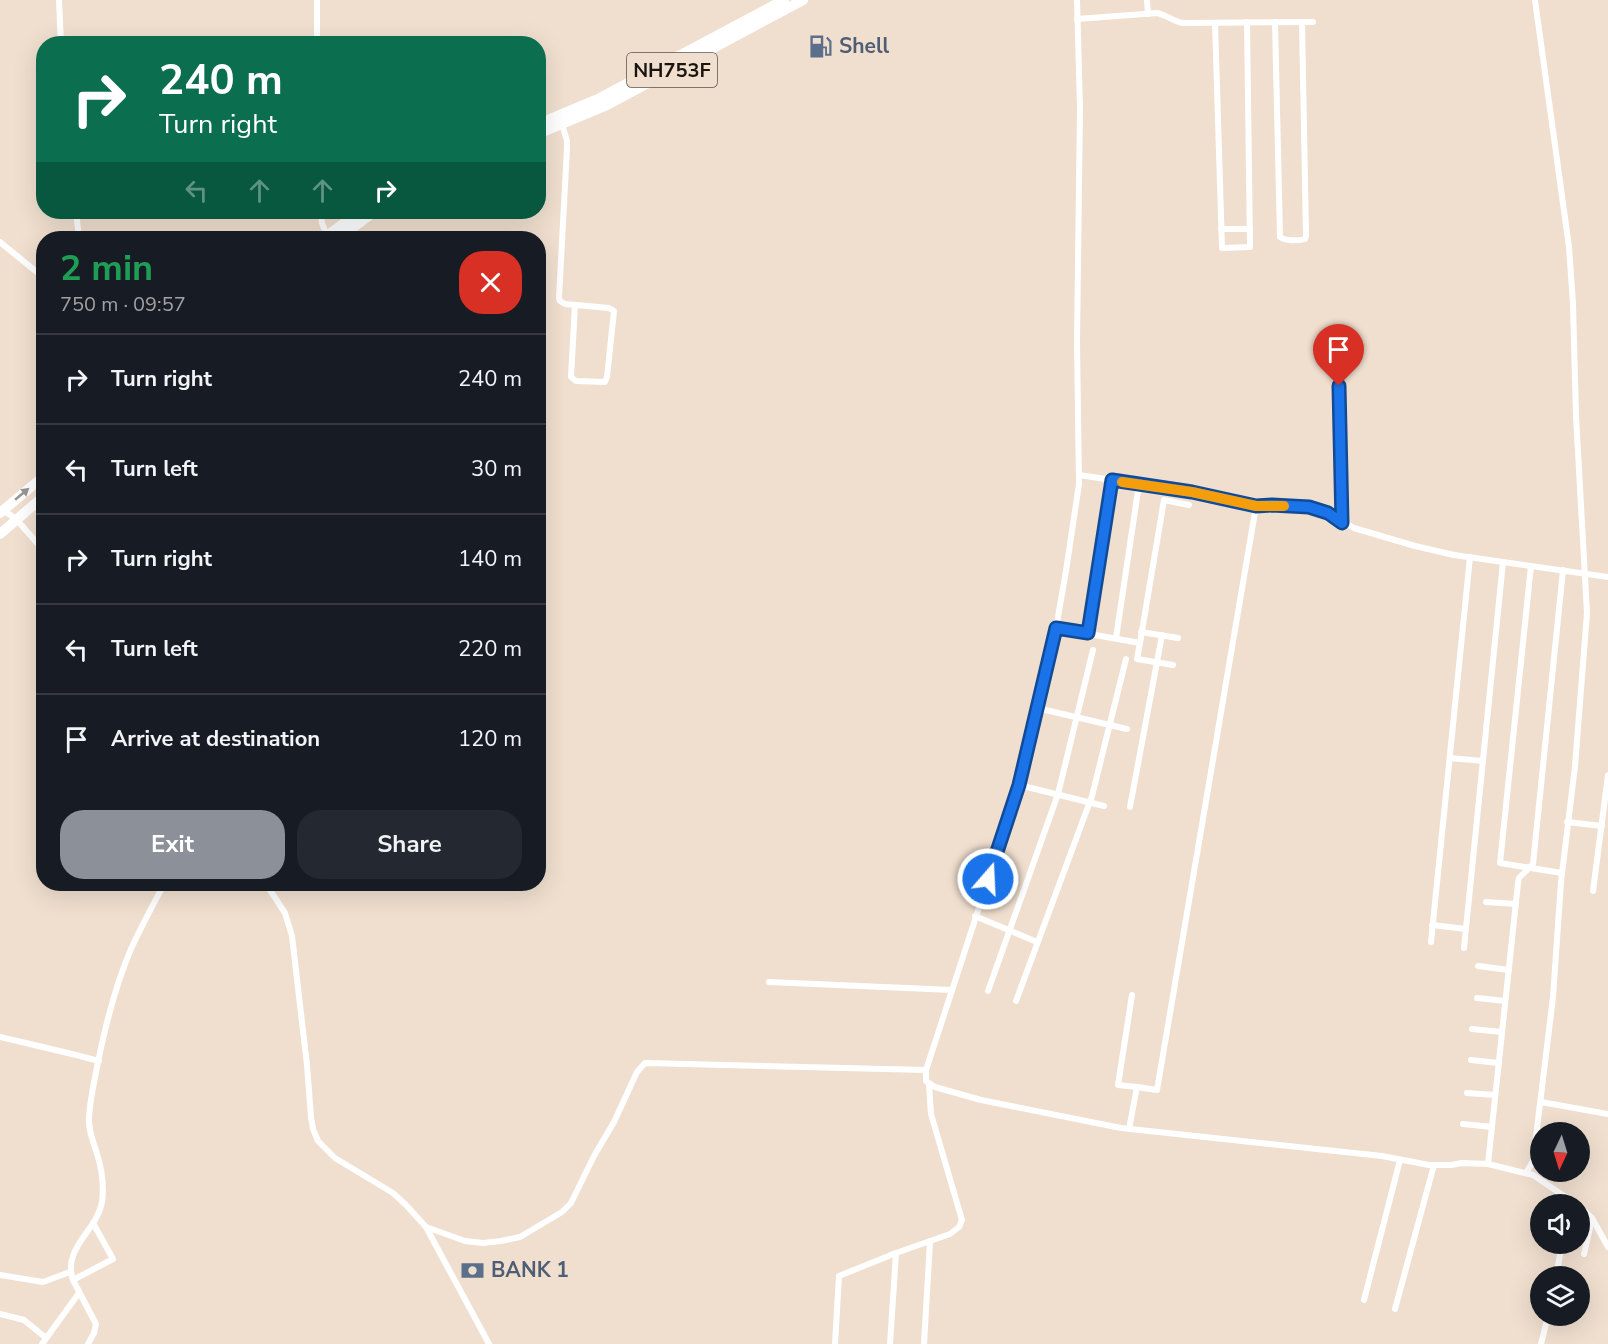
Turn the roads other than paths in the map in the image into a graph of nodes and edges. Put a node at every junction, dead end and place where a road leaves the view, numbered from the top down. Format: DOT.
graph roads {
  1 [pos="58,0"];
  2 [pos="317,0"];
  3 [pos="784,0"];
  4 [pos="803,0"];
  5 [pos="1077,0"];
  6 [pos="1147,0"];
  7 [pos="1535,0"];
  8 [pos="1148,14"];
  9 [pos="1077,19"];
  10 [pos="1215,22"];
  11 [pos="1247,22"];
  12 [pos="1275,22"];
  13 [pos="1302,22"];
  14 [pos="1313,22"];
  15 [pos="60,36"];
  16 [pos="317,36"];
  17 [pos="546,121"];
  18 [pos="562,124"];
  19 [pos="546,131"];
  20 [pos="350,219"];
  21 [pos="365,219"];
  22 [pos="1221,229"];
  23 [pos="1250,229"];
  24 [pos="334,231"];
  25 [pos="348,231"];
  26 [pos="0,242"];
  27 [pos="36,271"];
  28 [pos="575,305"];
  29 [pos="1338,340"];
  30 [pos="1079,475"];
  31 [pos="1112,480"];
  32 [pos="36,482"];
  33 [pos="1139,484"];
  34 [pos="36,503"];
  35 [pos="1189,505"];
  36 [pos="1256,506"];
  37 [pos="1,510"];
  38 [pos="17,520"];
  39 [pos="1342,523"];
  40 [pos="0,534"];
  41 [pos="36,542"];
  42 [pos="1470,557"];
  43 [pos="1503,562"];
  44 [pos="1531,566"];
  45 [pos="1563,570"];
  46 [pos="1585,573"];
  47 [pos="1608,577"];
  48 [pos="1056,628"];
  49 [pos="1141,632"];
  50 [pos="1088,633"];
  51 [pos="1162,635"];
  52 [pos="1116,638"];
  53 [pos="1179,638"];
  54 [pos="1140,643"];
  55 [pos="1093,650"];
  56 [pos="1126,660"];
  57 [pos="1157,663"];
  58 [pos="1173,665"];
  59 [pos="1037,708"];
  60 [pos="1077,718"];
  61 [pos="1110,726"];
  62 [pos="1127,729"];
  63 [pos="1450,758"];
  64 [pos="1483,761"];
  65 [pos="1608,775"];
  66 [pos="1019,785"];
  67 [pos="1058,795"];
  68 [pos="1089,803"];
  69 [pos="1104,806"];
  70 [pos="1130,807"];
  71 [pos="1567,822"];
  72 [pos="1602,826"];
  73 [pos="1531,868"];
  74 [pos="1562,873"];
  75 [pos="160,891"];
  76 [pos="271,891"];
  77 [pos="1593,891"];
  78 [pos="1486,903"];
  79 [pos="1516,904"];
  80 [pos="975,916"];
  81 [pos="1432,925"];
  82 [pos="1466,928"];
  83 [pos="1010,931"];
  84 [pos="1037,942"];
  85 [pos="1431,942"];
  86 [pos="1464,948"];
  87 [pos="1478,966"];
  88 [pos="1509,970"];
  89 [pos="769,982"];
  90 [pos="952,990"];
  91 [pos="988,991"];
  92 [pos="1132,995"];
  93 [pos="1477,998"];
  94 [pos="1016,1001"];
  95 [pos="1505,1001"];
  96 [pos="1473,1029"];
  97 [pos="1502,1032"];
  98 [pos="0,1037"];
  99 [pos="1471,1060"];
  100 [pos="99,1061"];
  101 [pos="1499,1063"];
  102 [pos="926,1070"];
  103 [pos="929,1084"];
  104 [pos="1137,1087"];
  105 [pos="1467,1093"];
  106 [pos="1495,1095"];
  107 [pos="1541,1102"];
  108 [pos="1608,1114"];
  109 [pos="1463,1124"];
  110 [pos="1492,1127"];
  111 [pos="1129,1129"];
  112 [pos="1400,1160"];
  113 [pos="1488,1164"];
  114 [pos="1434,1165"];
  115 [pos="1526,1173"];
  116 [pos="1558,1194"];
  117 [pos="1592,1218"];
  118 [pos="93,1223"];
  119 [pos="426,1227"];
  120 [pos="1590,1227"];
  121 [pos="930,1241"];
  122 [pos="1608,1247"];
  123 [pos="896,1253"];
  124 [pos="70,1272"];
  125 [pos="0,1275"];
  126 [pos="73,1280"];
  127 [pos="79,1293"];
  128 [pos="1364,1300"];
  129 [pos="1395,1309"];
  130 [pos="0,1314"];
  131 [pos="1546,1326"];
  132 [pos="44,1341"];
  133 [pos="88,1344"];
  134 [pos="489,1344"];
  135 [pos="835,1344"];
  136 [pos="890,1344"];
  137 [pos="924,1344"];
  138 [pos="1541,1344"];
  1 -- 15 [label="street"];
  2 -- 16 [label="street"];
  3 -- 17 [label="highway, NH753F"];
  4 -- 18 [label="highway, NH753F"];
  5 -- 9 [label="street"];
  6 -- 8 [label="street"];
  7 -- 46 [label="street"];
  8 -- 9 [label="street"];
  8 -- 10 [label="street"];
  9 -- 30 [label="street"];
  10 -- 11 [label="street"];
  10 -- 22 [label="street"];
  11 -- 12 [label="street"];
  11 -- 23 [label="street"];
  12 -- 13 [label="street"];
  12 -- 13 [label="street"];
  13 -- 14 [label="street"];
  18 -- 19 [label="highway, NH753F"];
  18 -- 28 [label="street"];
  20 -- 24 [label="highway"];
  21 -- 25 [label="highway"];
  22 -- 23 [label="street"];
  22 -- 23 [label="street"];
  26 -- 27 [label="street"];
  28 -- 28 [label="street"];
  29 -- 39 [label="street"];
  30 -- 31 [label="street"];
  30 -- 48 [label="street"];
  31 -- 33 [label="street"];
  31 -- 50 [label="street"];
  37 -- 32 [label="highway, one-way"];
  33 -- 36 [label="street"];
  33 -- 52 [label="street"];
  34 -- 38 [label="highway"];
  35 -- 49 [label="street"];
  36 -- 39 [label="street"];
  36 -- 104 [label="street"];
  37 -- 38 [label="street"];
  38 -- 40 [label="highway"];
  38 -- 41 [label="street"];
  39 -- 42 [label="street"];
  42 -- 43 [label="street"];
  42 -- 63 [label="street"];
  43 -- 44 [label="street"];
  43 -- 64 [label="street"];
  44 -- 45 [label="street"];
  44 -- 73 [label="street"];
  45 -- 46 [label="street"];
  45 -- 73 [label="street"];
  46 -- 47 [label="street"];
  46 -- 71 [label="street"];
  48 -- 50 [label="street"];
  48 -- 59 [label="street"];
  49 -- 51 [label="street"];
  49 -- 54 [label="street"];
  50 -- 52 [label="street"];
  51 -- 53 [label="street"];
  51 -- 57 [label="street"];
  52 -- 54 [label="street"];
  54 -- 57 [label="street"];
  55 -- 60 [label="street"];
  56 -- 61 [label="street"];
  57 -- 58 [label="street"];
  57 -- 70 [label="street"];
  59 -- 60 [label="street"];
  59 -- 66 [label="street"];
  60 -- 61 [label="street"];
  60 -- 67 [label="street"];
  61 -- 62 [label="street"];
  61 -- 68 [label="street"];
  63 -- 64 [label="street"];
  63 -- 81 [label="street"];
  64 -- 82 [label="street"];
  65 -- 72 [label="street"];
  66 -- 67 [label="street"];
  66 -- 80 [label="street"];
  67 -- 68 [label="street"];
  67 -- 83 [label="street"];
  68 -- 69 [label="street"];
  68 -- 84 [label="street"];
  71 -- 72 [label="street"];
  71 -- 74 [label="street"];
  72 -- 77 [label="street"];
  73 -- 74 [label="street"];
  73 -- 79 [label="street"];
  74 -- 107 [label="street"];
  75 -- 100 [label="street"];
  76 -- 119 [label="street"];
  78 -- 79 [label="street"];
  79 -- 88 [label="street"];
  80 -- 83 [label="street"];
  80 -- 90 [label="street"];
  81 -- 82 [label="street"];
  81 -- 85 [label="street"];
  82 -- 86 [label="street"];
  83 -- 84 [label="street"];
  83 -- 91 [label="street"];
  84 -- 94 [label="street"];
  87 -- 88 [label="street"];
  88 -- 95 [label="street"];
  89 -- 90 [label="street"];
  90 -- 102 [label="street"];
  92 -- 104 [label="street"];
  93 -- 95 [label="street"];
  95 -- 97 [label="street"];
  96 -- 97 [label="street"];
  97 -- 101 [label="street"];
  98 -- 100 [label="street"];
  99 -- 101 [label="street"];
  100 -- 118 [label="street"];
  101 -- 106 [label="street"];
  102 -- 103 [label="street"];
  102 -- 119 [label="street"];
  103 -- 111 [label="street"];
  103 -- 121 [label="street"];
  104 -- 111 [label="street"];
  105 -- 106 [label="street"];
  106 -- 110 [label="street"];
  107 -- 108 [label="street"];
  107 -- 115 [label="street"];
  109 -- 110 [label="street"];
  110 -- 113 [label="street"];
  111 -- 112 [label="street"];
  112 -- 114 [label="street"];
  112 -- 128 [label="street"];
  113 -- 114 [label="street"];
  113 -- 115 [label="street"];
  114 -- 129 [label="street"];
  115 -- 116 [label="street"];
  117 -- 120 [label="street"];
  117 -- 122 [label="street"];
  118 -- 124 [label="street"];
  118 -- 126 [label="street"];
  119 -- 134 [label="street"];
  121 -- 123 [label="street"];
  121 -- 137 [label="street"];
  123 -- 135 [label="street"];
  123 -- 136 [label="street"];
  124 -- 125 [label="street"];
  124 -- 126 [label="street"];
  126 -- 127 [label="street"];
  127 -- 132 [label="street"];
  127 -- 133 [label="street"];
  130 -- 132 [label="street"];
  131 -- 138 [label="street"];
}
